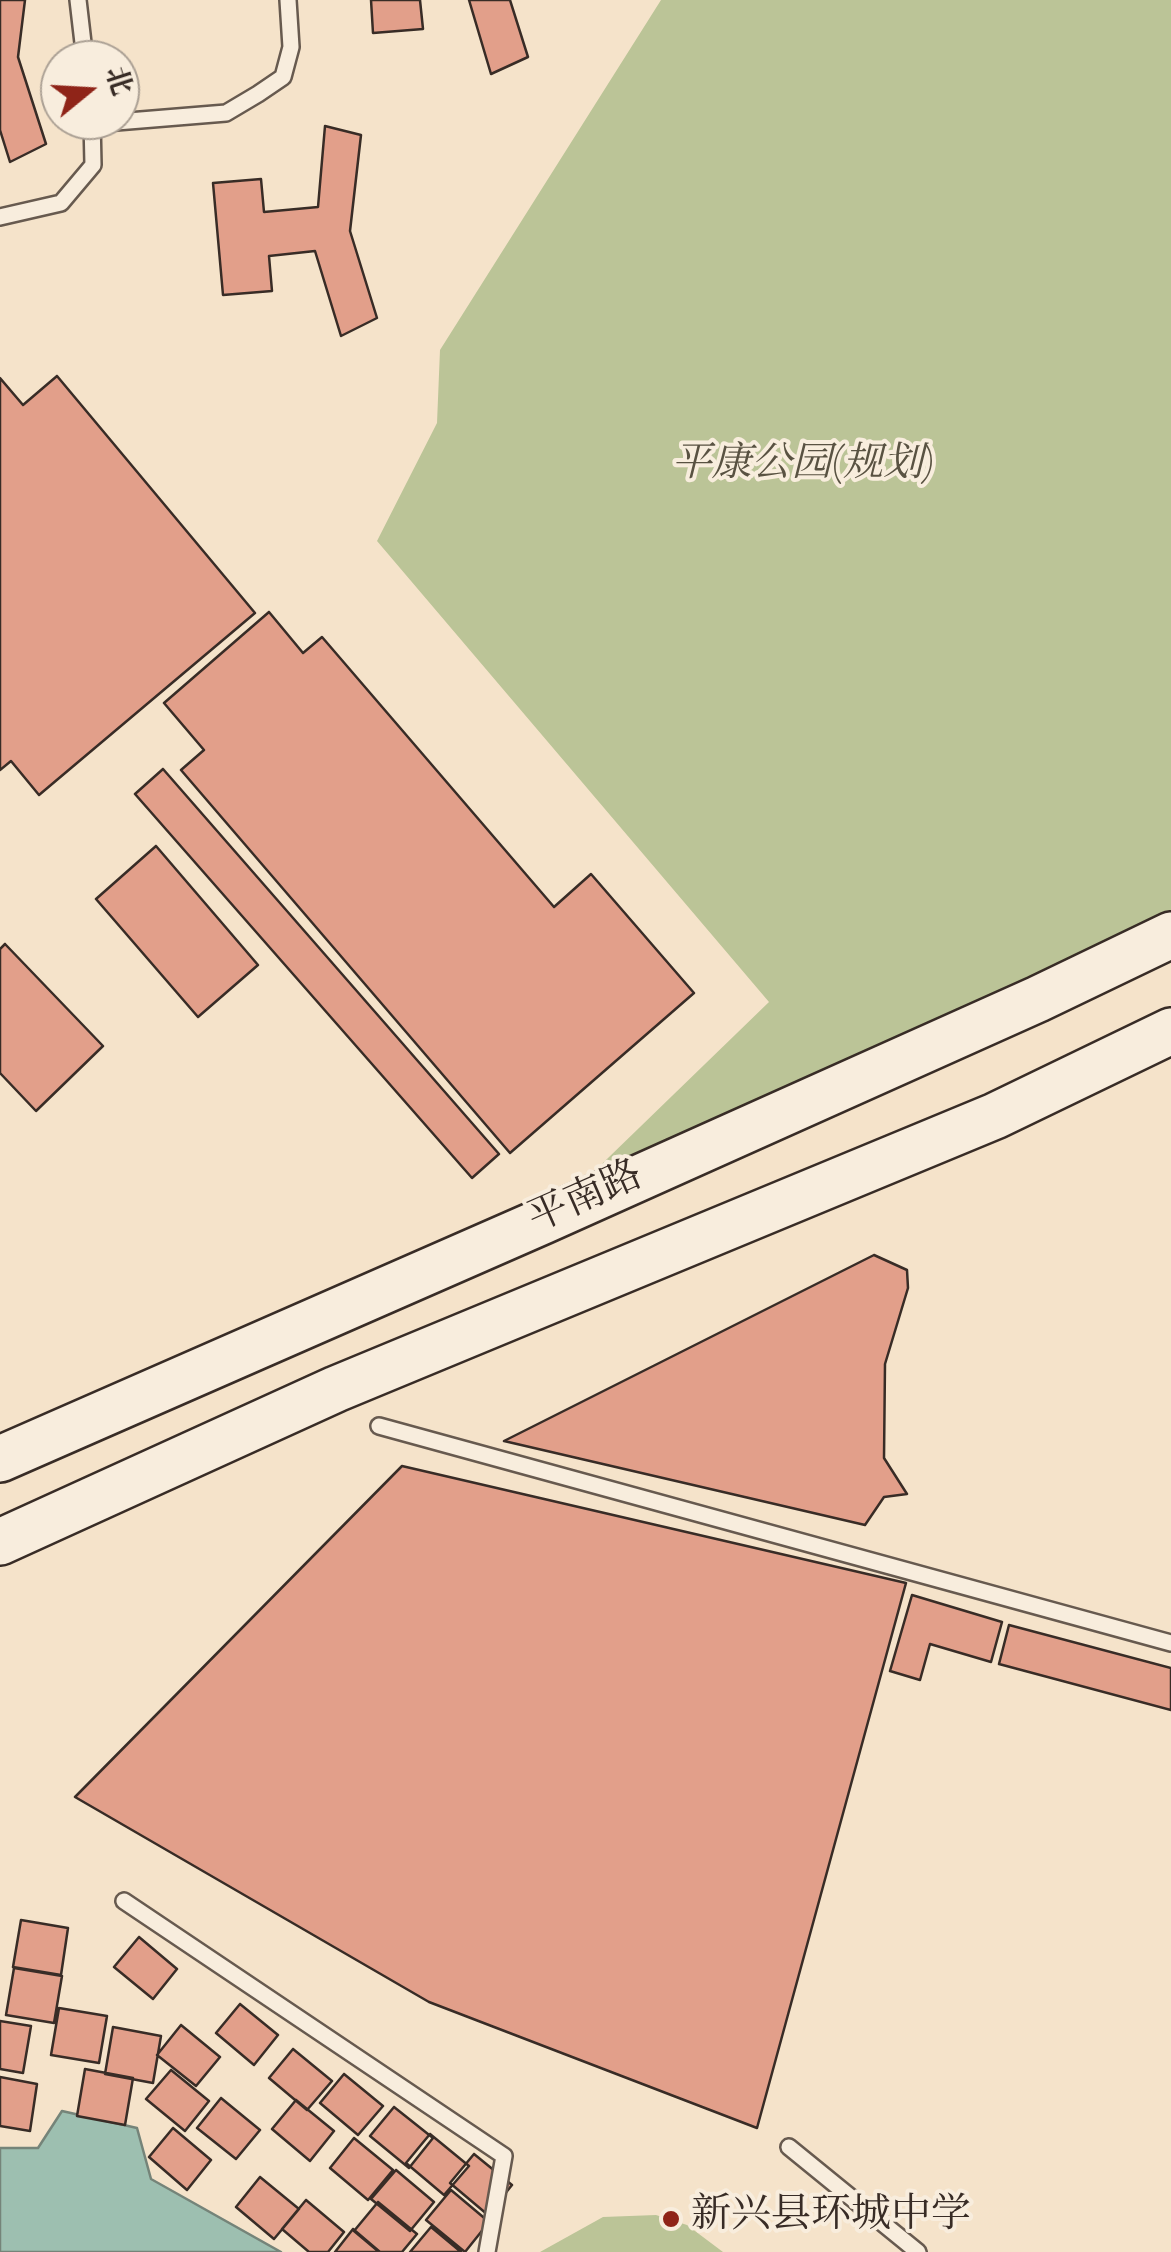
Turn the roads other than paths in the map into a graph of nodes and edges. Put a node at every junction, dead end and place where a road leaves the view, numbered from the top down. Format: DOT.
graph roads {
  1 [pos="78,0"];
  2 [pos="288,0"];
  3 [pos="83,40"];
  4 [pos="140,119"];
  5 [pos="93,140"];
  6 [pos="0,218"];
  7 [pos="1171,935"];
  8 [pos="1171,1031"];
  9 [pos="379,1426"];
  10 [pos="0,1458"];
  11 [pos="0,1542"];
  12 [pos="1171,1643"];
  13 [pos="124,1901"];
  14 [pos="790,2148"];
  15 [pos="487,2252"];
  16 [pos="918,2252"];
  1 -- 3 [label="lane"];
  2 -- 4 [label="lane"];
  5 -- 6 [label="lane"];
  7 -- 10 [label="main road, 平南路"];
  8 -- 11 [label="main road, 平南路"];
  9 -- 12 [label="lane"];
  13 -- 15 [label="lane"];
  14 -- 16 [label="lane"];
}
